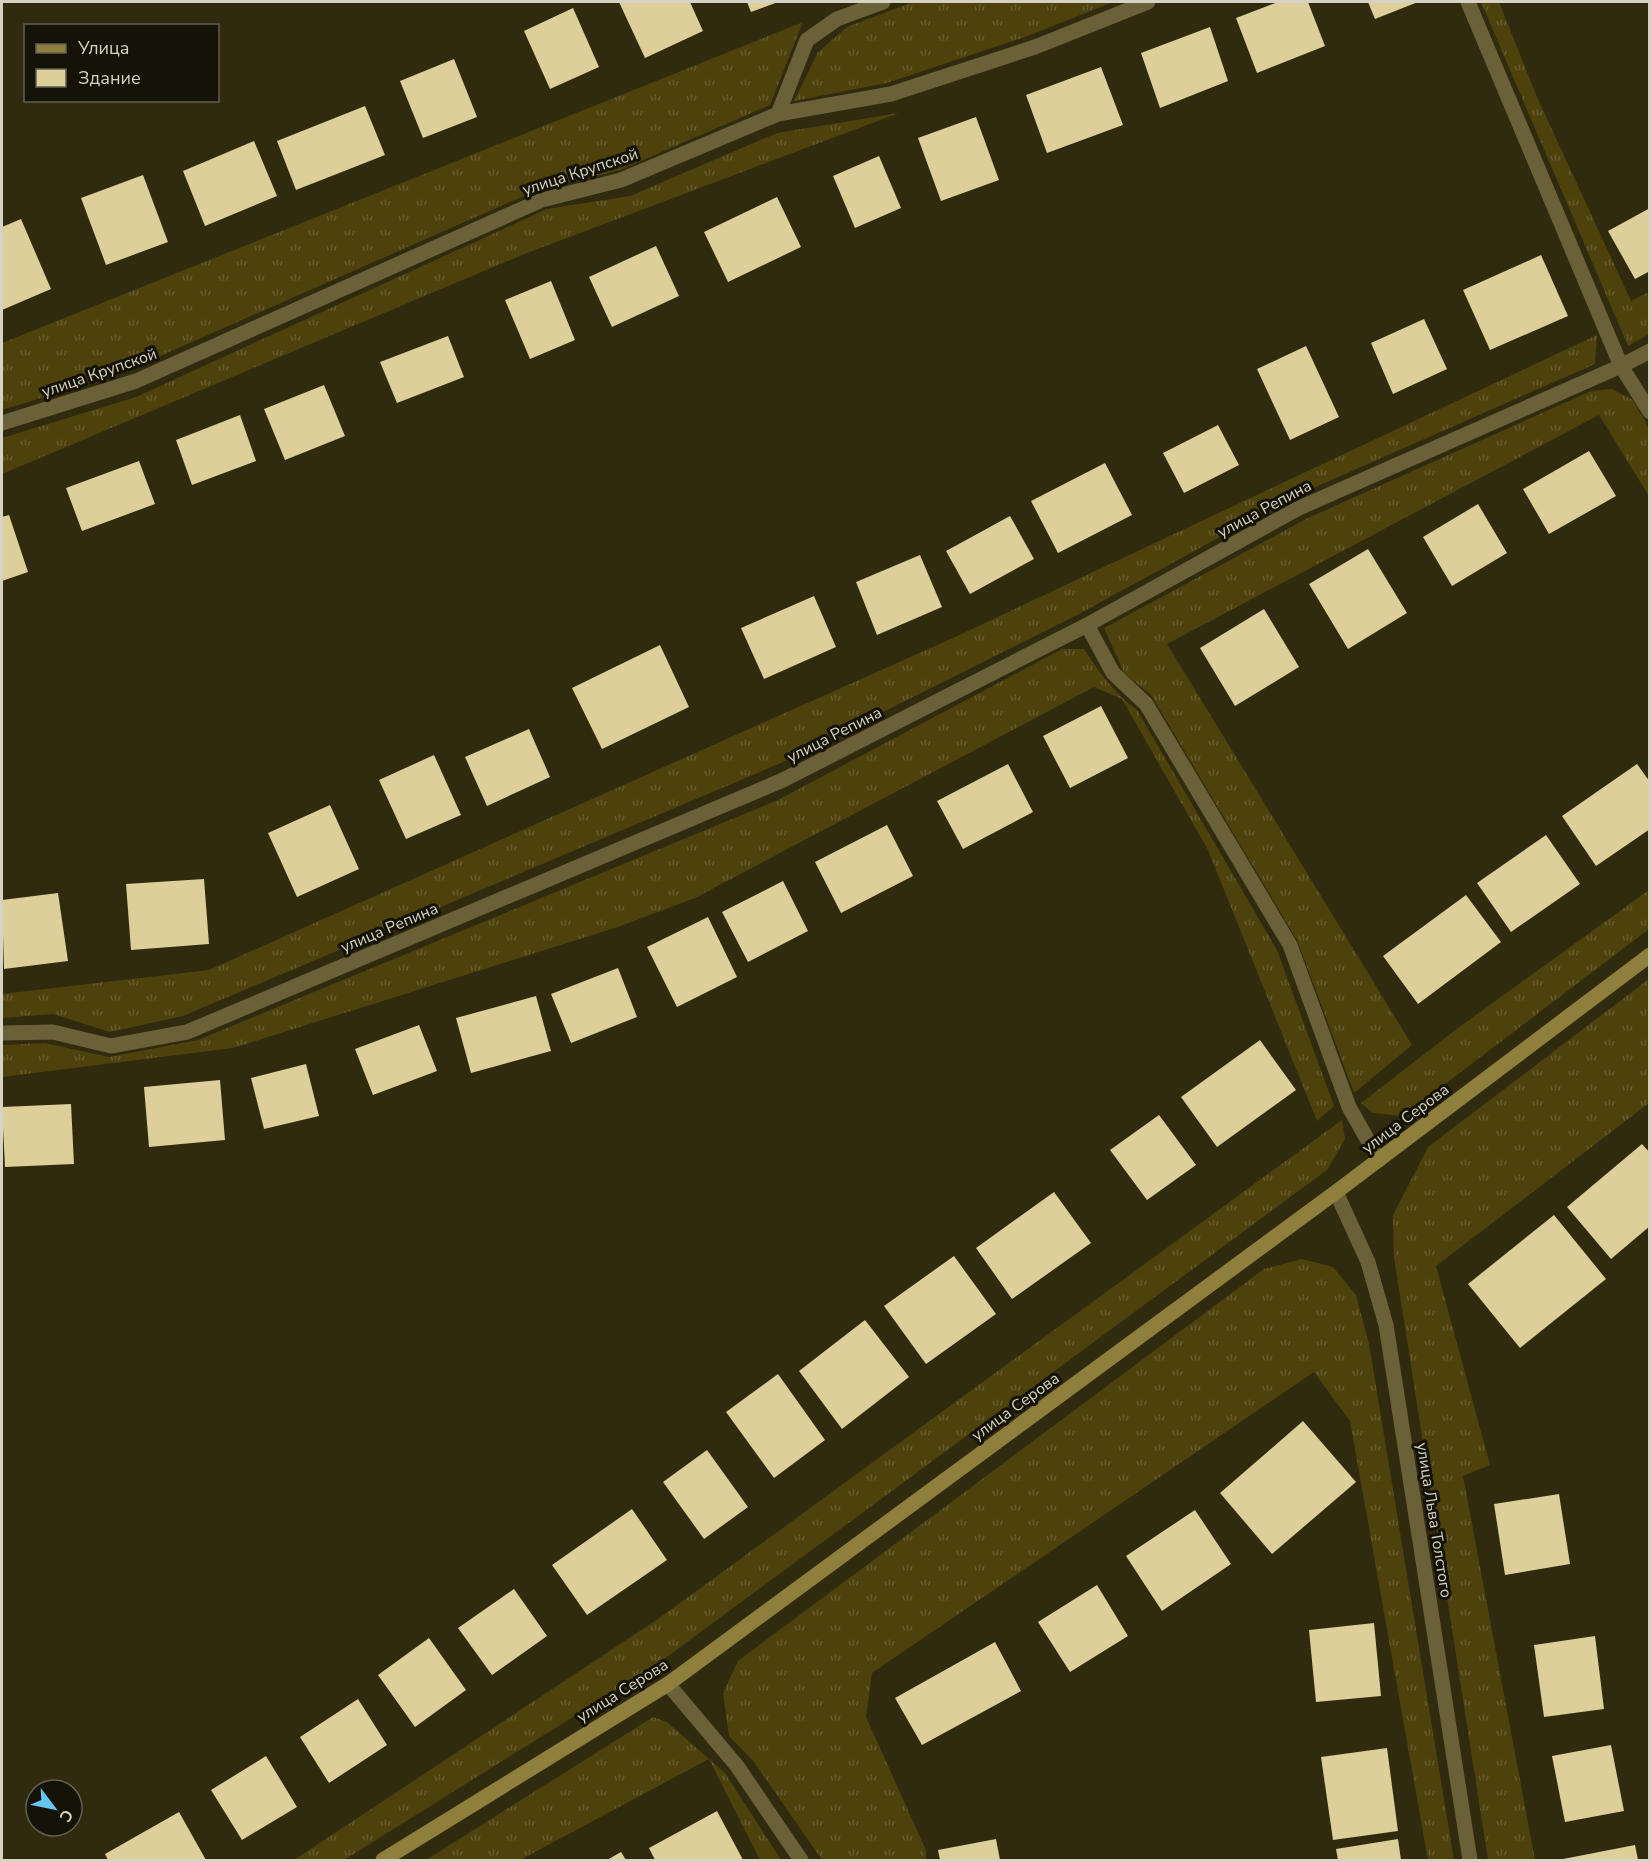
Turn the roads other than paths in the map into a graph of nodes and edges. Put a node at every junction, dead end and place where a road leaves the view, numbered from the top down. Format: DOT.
graph roads {
  1 [pos="883,2"];
  2 [pos="1148,2"];
  3 [pos="1468,2"];
  4 [pos="778,114"];
  5 [pos="1650,351"];
  6 [pos="1622,366"];
  7 [pos="1650,412"];
  8 [pos="2,423"];
  9 [pos="1087,625"];
  10 [pos="1650,955"];
  11 [pos="2,1034"];
  12 [pos="1379,1160"];
  13 [pos="1336,1192"];
  14 [pos="668,1684"];
  15 [pos="383,1860"];
  16 [pos="801,1860"];
  17 [pos="1470,1860"];
  1 -- 4 [label="street"];
  2 -- 4 [label="street, улица Крупской"];
  3 -- 6 [label="street"];
  4 -- 8 [label="street, улица Крупской"];
  5 -- 6 [label="street, улица Репина"];
  6 -- 7 [label="street"];
  6 -- 9 [label="street, улица Репина"];
  9 -- 11 [label="street, улица Репина"];
  9 -- 12 [label="street"];
  10 -- 12 [label="main road, улица Серова"];
  12 -- 13 [label="main road, улица Серова"];
  13 -- 14 [label="main road, улица Серова"];
  13 -- 17 [label="street, улица Льва Толстого"];
  14 -- 15 [label="main road, улица Серова"];
  14 -- 16 [label="street"];
}
